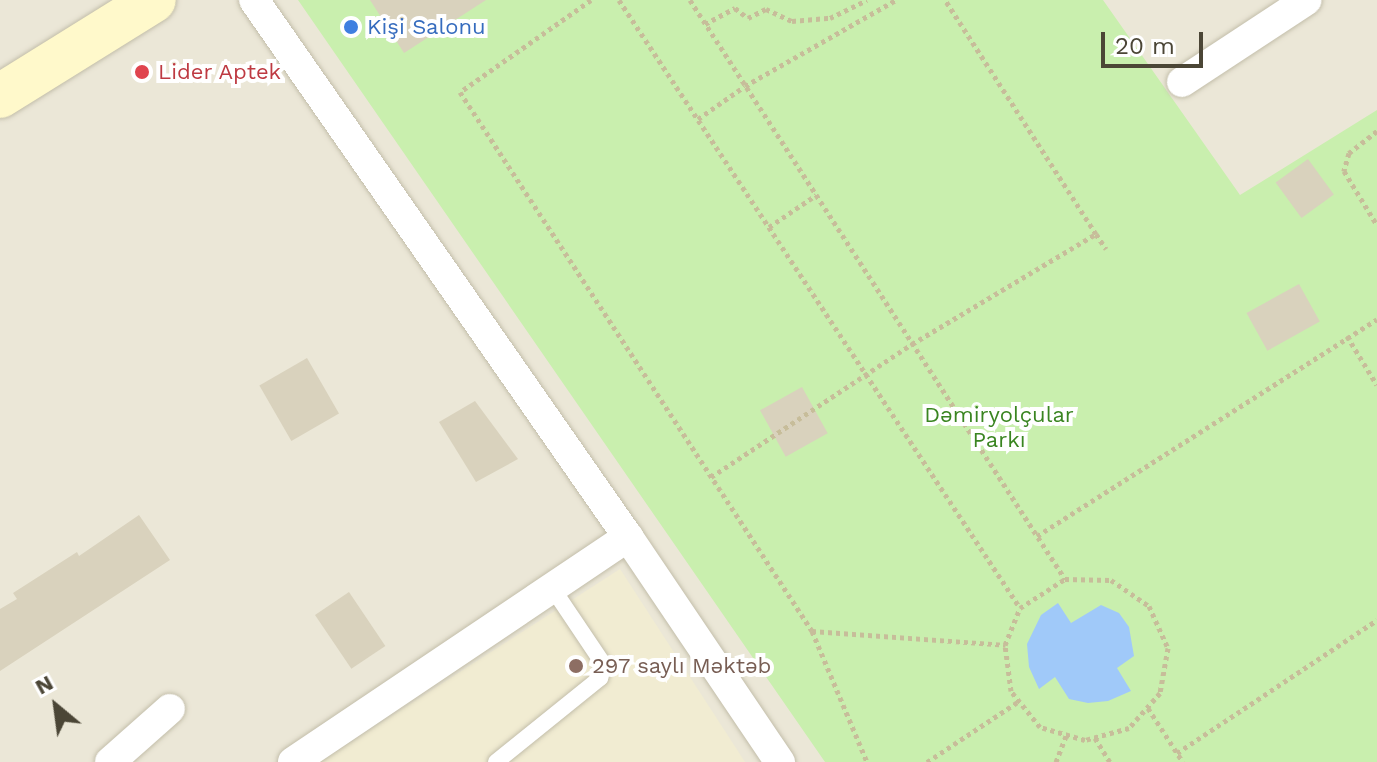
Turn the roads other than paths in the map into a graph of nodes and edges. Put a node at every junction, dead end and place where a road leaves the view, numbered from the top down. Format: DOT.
graph roads {
  1 [pos="154,0"];
  2 [pos="254,0"];
  3 [pos="1307,0"];
  4 [pos="1182,82"];
  5 [pos="0,96"];
  6 [pos="628,537"];
  7 [pos="553,589"];
  8 [pos="170,709"];
  9 [pos="110,762"];
  10 [pos="293,762"];
  11 [pos="496,762"];
  12 [pos="780,762"];
  1 -- 5 [label="street"];
  2 -- 6 [label="street"];
  3 -- 4 [label="street"];
  6 -- 7 [label="street"];
  6 -- 12 [label="street"];
  7 -- 10 [label="street"];
  7 -- 11 [label="lane"];
  8 -- 9 [label="street"];
}
